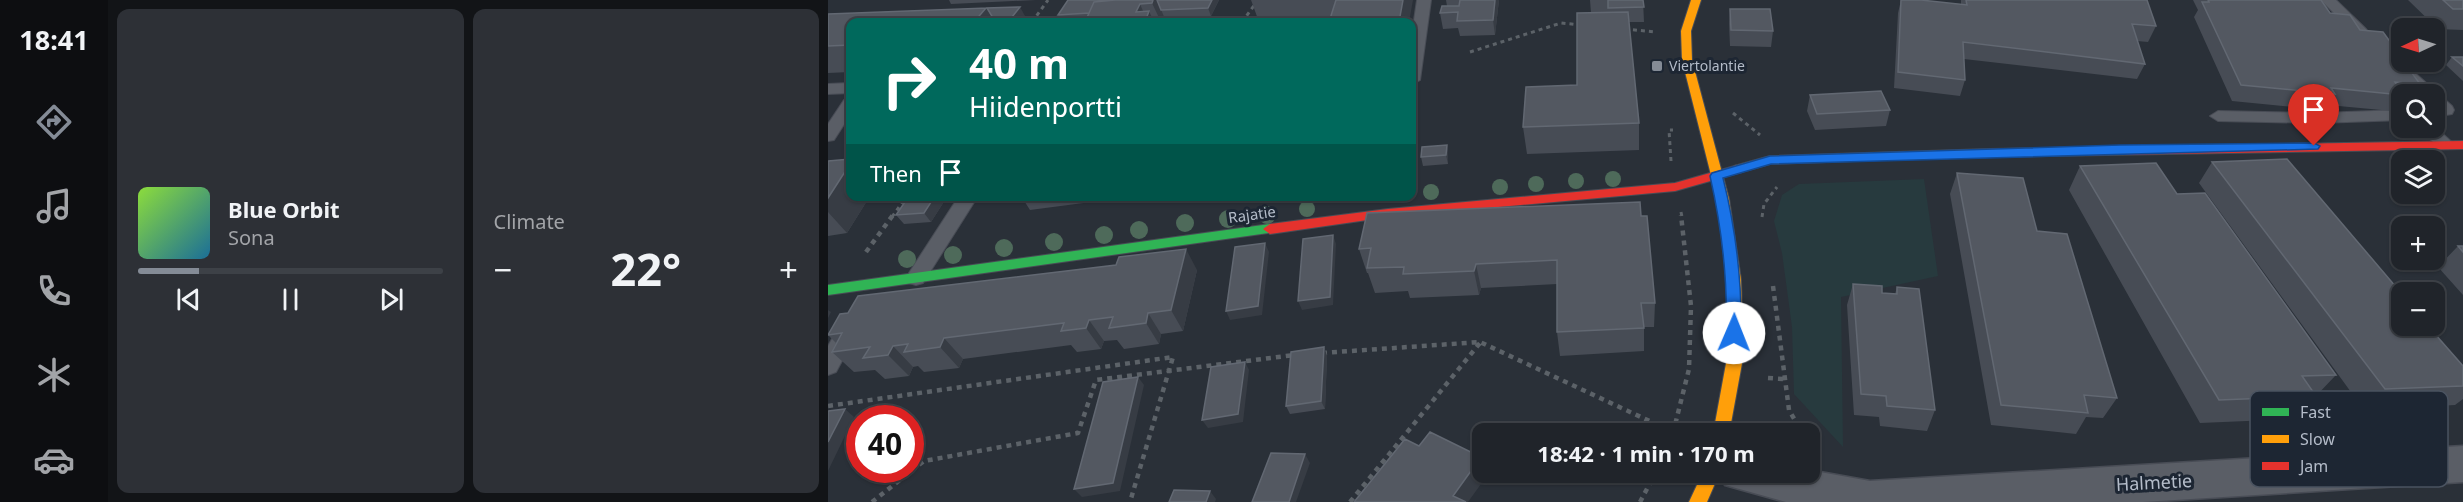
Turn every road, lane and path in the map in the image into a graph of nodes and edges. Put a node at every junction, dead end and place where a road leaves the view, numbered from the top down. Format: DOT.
graph roads {
  1 [pos="1048,0"];
  2 [pos="1258,0"];
  3 [pos="1424,0"];
  4 [pos="1696,0"];
  5 [pos="2328,0"];
  6 [pos="1035,18"];
  7 [pos="1245,18"];
  8 [pos="1585,26"];
  9 [pos="1621,29"];
  10 [pos="1657,32"];
  11 [pos="2371,42"];
  12 [pos="1470,52"];
  13 [pos="1416,53"];
  14 [pos="2388,57"];
  15 [pos="2418,84"];
  16 [pos="846,88"];
  17 [pos="828,89"];
  18 [pos="846,110"];
  19 [pos="2391,115"];
  20 [pos="2217,116"];
  21 [pos="1669,130"];
  22 [pos="828,136"];
  23 [pos="2454,145"];
  24 [pos="1671,157"];
  25 [pos="1717,176"];
  26 [pos="904,201"];
  27 [pos="966,201"];
  28 [pos="1390,205"];
  29 [pos="1681,211"];
  30 [pos="916,278"];
  31 [pos="876,284"];
  32 [pos="843,288"];
  33 [pos="828,290"];
  34 [pos="1480,342"];
  35 [pos="1320,353"];
  36 [pos="1297,354"];
  37 [pos="828,366"];
  38 [pos="1171,370"];
  39 [pos="828,406"];
  40 [pos="1652,423"];
  41 [pos="1676,423"];
  42 [pos="1723,423"];
  43 [pos="2463,464"];
  44 [pos="2448,465"];
  45 [pos="2250,477"];
  46 [pos="1650,483"];
  47 [pos="1707,483"];
  48 [pos="1782,483"];
  49 [pos="872,502"];
  50 [pos="1130,502"];
  51 [pos="1350,502"];
  52 [pos="1640,502"];
  53 [pos="1698,502"];
  1 -- 6 [label="path"];
  2 -- 7 [label="path"];
  3 -- 13 [label="lane"];
  4 -- 25 [label="street"];
  5 -- 11 [label="lane"];
  8 -- 12 [label="path"];
  9 -- 10 [label="path"];
  14 -- 15 [label="lane"];
  16 -- 17 [label="lane"];
  18 -- 22 [label="lane"];
  19 -- 20 [label="lane"];
  21 -- 24 [label="path"];
  23 -- 25 [label="street, Rajatie"];
  25 -- 28 [label="street, Rajatie"];
  25 -- 42 [label="street"];
  26 -- 32 [label="path"];
  27 -- 30 [label="lane"];
  28 -- 30 [label="street, Rajatie"];
  29 -- 41 [label="path"];
  30 -- 31 [label="street, Rajatie"];
  31 -- 32 [label="street, Rajatie"];
  31 -- 37 [label="lane"];
  32 -- 33 [label="street, Rajatie"];
  34 -- 35 [label="path"];
  34 -- 40 [label="path"];
  34 -- 51 [label="path"];
  36 -- 38 [label="path"];
  38 -- 39 [label="path"];
  38 -- 49 [label="path"];
  38 -- 50 [label="path"];
  43 -- 44 [label="street, Halmetie"];
  45 -- 48 [label="street, Halmetie"];
  46 -- 52 [label="path"];
  47 -- 53 [label="street"];
}
